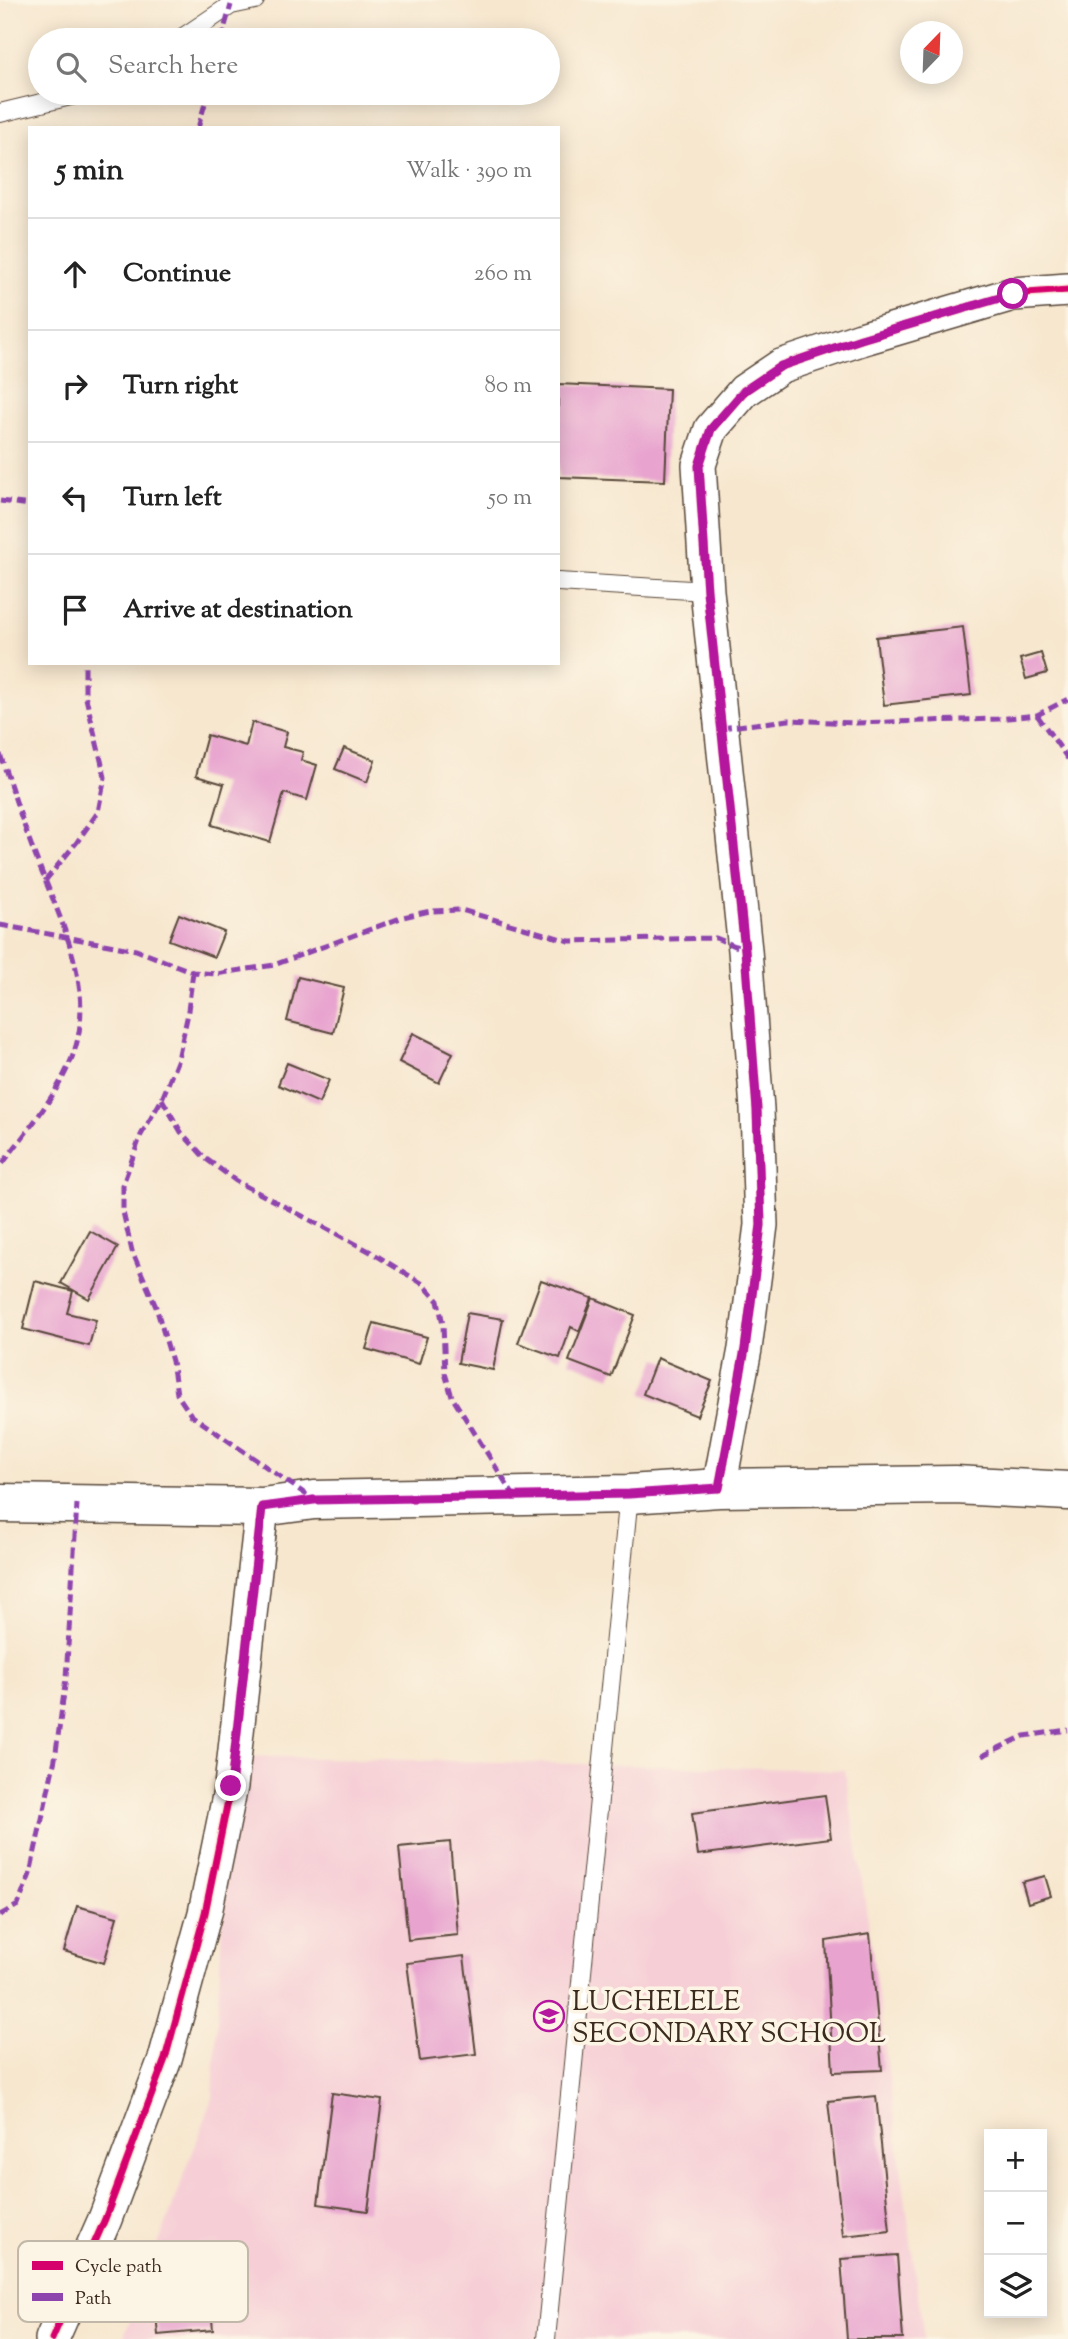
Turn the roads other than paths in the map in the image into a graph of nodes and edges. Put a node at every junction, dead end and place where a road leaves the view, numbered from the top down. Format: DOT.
graph roads {
  1 [pos="254,0"];
  2 [pos="197,28"];
  3 [pos="33,105"];
  4 [pos="0,113"];
  5 [pos="1068,290"];
  6 [pos="560,582"];
  7 [pos="707,591"];
  8 [pos="719,1488"];
  9 [pos="1068,1491"];
  10 [pos="629,1494"];
  11 [pos="0,1503"];
  12 [pos="262,1507"];
  13 [pos="95,2241"];
  14 [pos="60,2322"];
  15 [pos="52,2339"];
  16 [pos="546,2339"];
  1 -- 2 [label="lane"];
  3 -- 4 [label="lane"];
  5 -- 7 [label="street"];
  6 -- 7 [label="lane"];
  7 -- 8 [label="street"];
  8 -- 9 [label="main road"];
  8 -- 10 [label="main road"];
  10 -- 12 [label="main road"];
  10 -- 16 [label="lane"];
  11 -- 12 [label="main road"];
  12 -- 13 [label="street"];
  14 -- 15 [label="street"];
}
